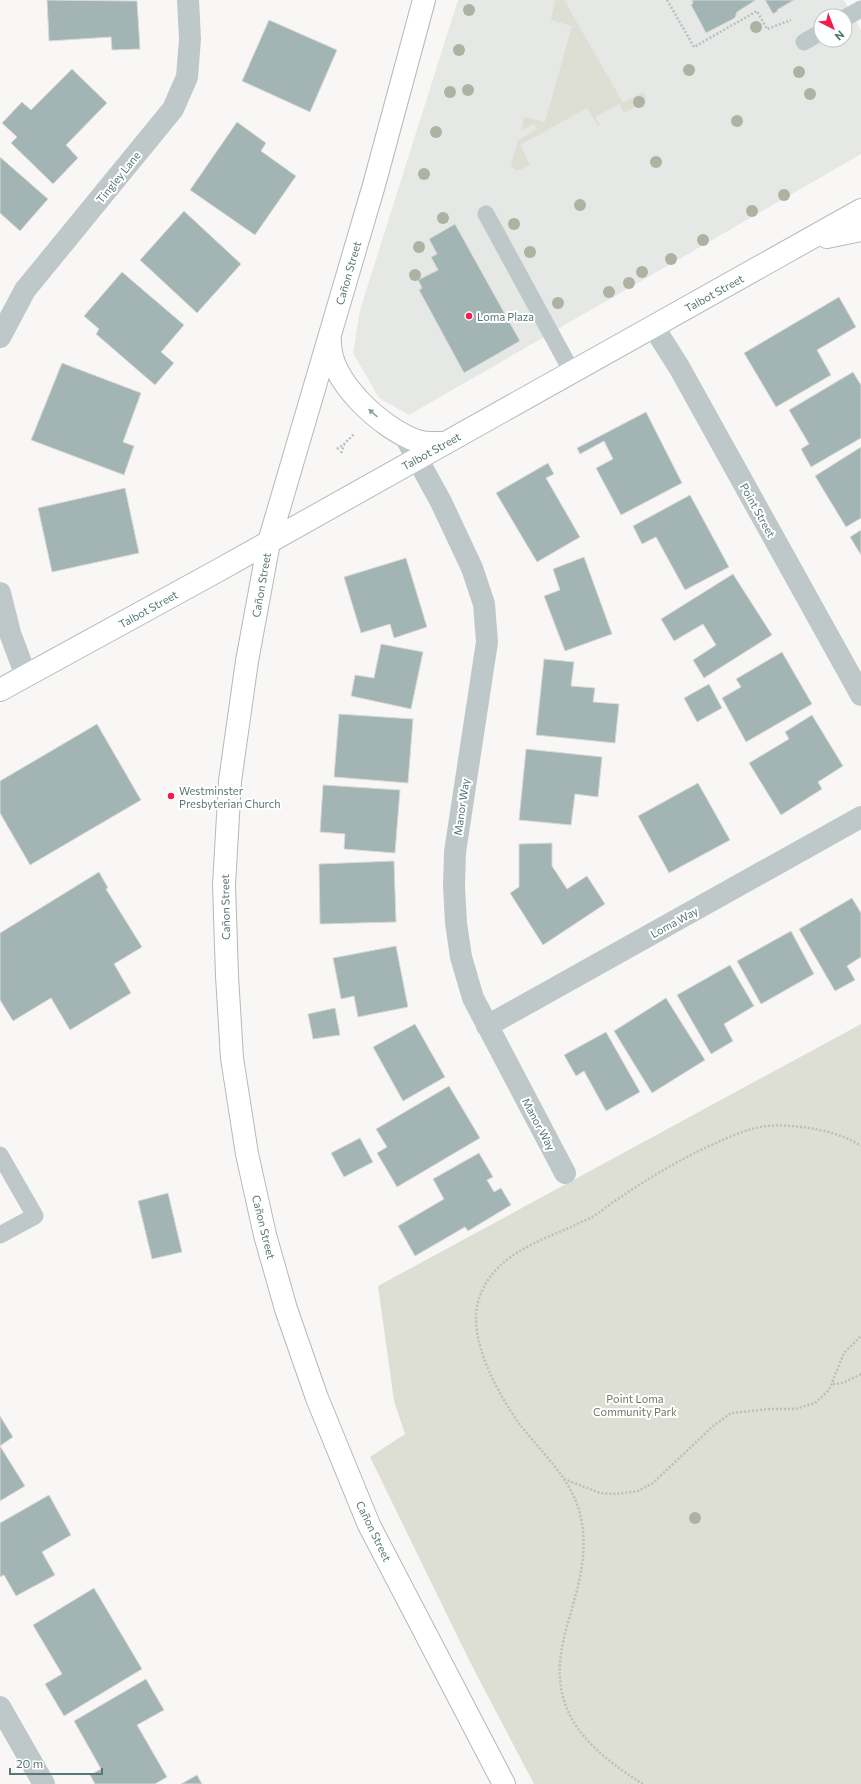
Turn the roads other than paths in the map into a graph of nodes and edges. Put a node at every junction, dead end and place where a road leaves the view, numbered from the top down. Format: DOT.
graph roads {
  1 [pos="188,0"];
  2 [pos="424,0"];
  3 [pos="813,37"];
  4 [pos="804,42"];
  5 [pos="861,210"];
  6 [pos="486,214"];
  7 [pos="861,230"];
  8 [pos="804,242"];
  9 [pos="653,326"];
  10 [pos="330,334"];
  11 [pos="0,337"];
  12 [pos="572,372"];
  13 [pos="405,436"];
  14 [pos="445,443"];
  15 [pos="417,458"];
  16 [pos="269,542"];
  17 [pos="0,593"];
  18 [pos="26,676"];
  19 [pos="0,690"];
  20 [pos="861,695"];
  21 [pos="861,817"];
  22 [pos="487,1026"];
  23 [pos="0,1155"];
  24 [pos="565,1173"];
  25 [pos="0,1235"];
  26 [pos="0,1707"];
  27 [pos="44,1784"];
  28 [pos="504,1784"];
  1 -- 11 [label="street, Tingley Lane"];
  2 -- 10 [label="main road, Cañon Street"];
  3 -- 4 [label="lane"];
  5 -- 8 [label="main road, Talbot Street"];
  6 -- 12 [label="lane"];
  7 -- 8 [label="main road"];
  8 -- 9 [label="main road, Talbot Street"];
  9 -- 12 [label="main road, Talbot Street"];
  9 -- 20 [label="street, Point Street"];
  13 -- 10 [label="main road, one-way"];
  10 -- 16 [label="main road, Cañon Street"];
  12 -- 14 [label="main road, Talbot Street"];
  13 -- 14 [label="main road"];
  13 -- 15 [label="street, Manor Way"];
  14 -- 15 [label="main road, Talbot Street"];
  15 -- 16 [label="main road, Talbot Street"];
  15 -- 22 [label="street, Manor Way"];
  16 -- 18 [label="main road, Talbot Street"];
  16 -- 28 [label="main road, Cañon Street"];
  17 -- 18 [label="street"];
  18 -- 19 [label="main road, Talbot Street"];
  21 -- 22 [label="street, Loma Way"];
  22 -- 24 [label="street, Manor Way"];
  23 -- 25 [label="lane"];
  26 -- 27 [label="street"];
}
